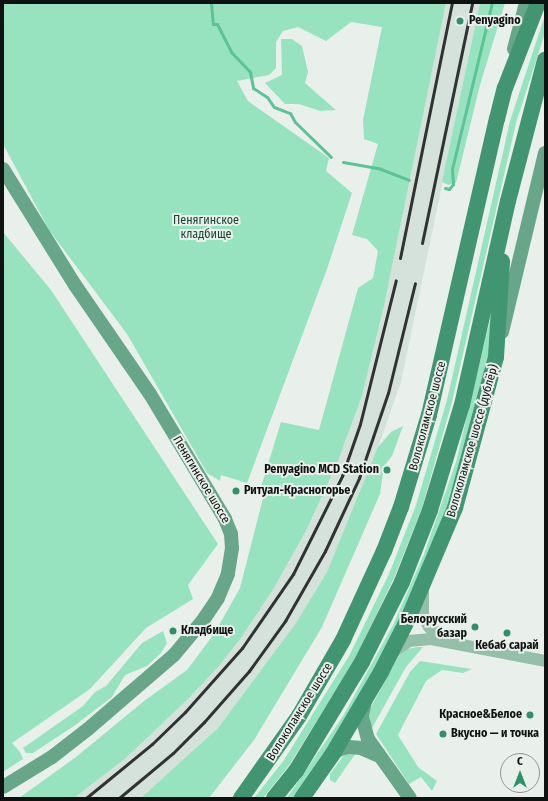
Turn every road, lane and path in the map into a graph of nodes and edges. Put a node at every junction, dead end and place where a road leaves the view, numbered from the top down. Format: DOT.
graph roads {
  1 [pos="526,3"];
  2 [pos="538,3"];
  3 [pos="545,60"];
  4 [pos="505,88"];
  5 [pos="545,153"];
  6 [pos="3,169"];
  7 [pos="506,210"];
  8 [pos="496,357"];
  9 [pos="424,584"];
  10 [pos="446,640"];
  11 [pos="391,654"];
  12 [pos="545,661"];
  13 [pos="365,701"];
  14 [pos="332,755"];
  15 [pos="377,755"];
  16 [pos="3,787"];
  17 [pos="241,798"];
  18 [pos="274,798"];
  19 [pos="302,798"];
  20 [pos="410,798"];
  1 -- 4 [label="main road"];
  2 -- 4 [label="main road, Волоколамское шоссе"];
  3 -- 7 [label="main road"];
  4 -- 17 [label="main road, Волоколамское шоссе"];
  5 -- 8 [label="main road"];
  6 -- 16 [label="main road, Пенягинское шоссе"];
  7 -- 8 [label="main road, Волоколамское шоссе (дублёр)"];
  7 -- 18 [label="main road"];
  8 -- 9 [label="main road, Волоколамское шоссе (дублёр)"];
  9 -- 10 [label="street"];
  9 -- 11 [label="main road, Волоколамское шоссе (дублёр)"];
  10 -- 11 [label="street"];
  10 -- 12 [label="street"];
  11 -- 13 [label="main road, Волоколамское шоссе (дублёр)"];
  13 -- 14 [label="main road, Волоколамское шоссе (дублёр)"];
  13 -- 15 [label="main road"];
  14 -- 15 [label="main road"];
  14 -- 19 [label="main road, Волоколамское шоссе (дублёр)"];
  15 -- 20 [label="main road"];
}
